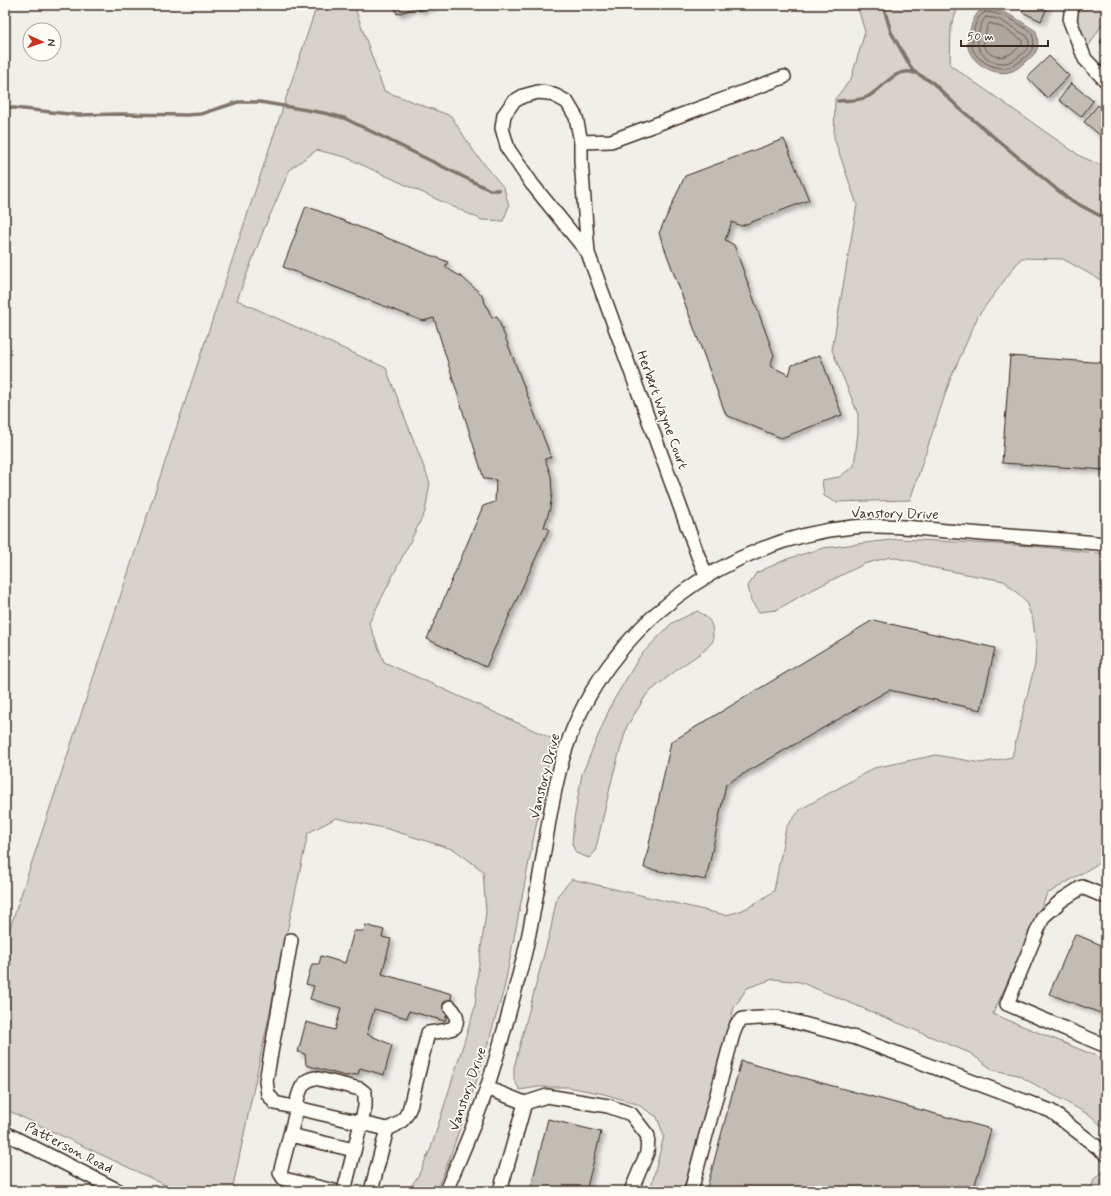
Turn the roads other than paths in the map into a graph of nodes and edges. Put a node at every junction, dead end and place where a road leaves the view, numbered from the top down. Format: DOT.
graph roads {
  1 [pos="1072,5"];
  2 [pos="784,77"];
  3 [pos="1106,81"];
  4 [pos="581,142"];
  5 [pos="588,253"];
  6 [pos="1106,544"];
  7 [pos="707,577"];
  8 [pos="1106,897"];
  9 [pos="291,940"];
  10 [pos="450,1008"];
  11 [pos="1106,1046"];
  12 [pos="487,1088"];
  13 [pos="525,1103"];
  14 [pos="296,1108"];
  15 [pos="361,1123"];
  16 [pos="387,1129"];
  17 [pos="5,1133"];
  18 [pos="290,1135"];
  19 [pos="354,1150"];
  20 [pos="1106,1154"];
  21 [pos="118,1191"];
  22 [pos="334,1191"];
  23 [pos="344,1191"];
  24 [pos="371,1191"];
  25 [pos="446,1191"];
  26 [pos="500,1191"];
  27 [pos="631,1191"];
  28 [pos="691,1191"];
  1 -- 3 [label="street"];
  2 -- 4 [label="street"];
  4 -- 5 [label="street"];
  4 -- 5 [label="street"];
  5 -- 7 [label="street, Herbert Wayne Court"];
  6 -- 7 [label="street, Vanstory Drive"];
  7 -- 12 [label="street, Vanstory Drive"];
  8 -- 11 [label="street"];
  9 -- 14 [label="street"];
  10 -- 16 [label="street"];
  12 -- 13 [label="street"];
  12 -- 25 [label="street, Vanstory Drive"];
  13 -- 26 [label="street"];
  13 -- 27 [label="street"];
  14 -- 15 [label="street"];
  14 -- 15 [label="street"];
  14 -- 18 [label="street"];
  15 -- 16 [label="street"];
  15 -- 19 [label="street"];
  16 -- 24 [label="street"];
  17 -- 21 [label="street, Patterson Road"];
  18 -- 19 [label="street"];
  18 -- 22 [label="street"];
  19 -- 23 [label="street"];
  20 -- 28 [label="street"];
}
